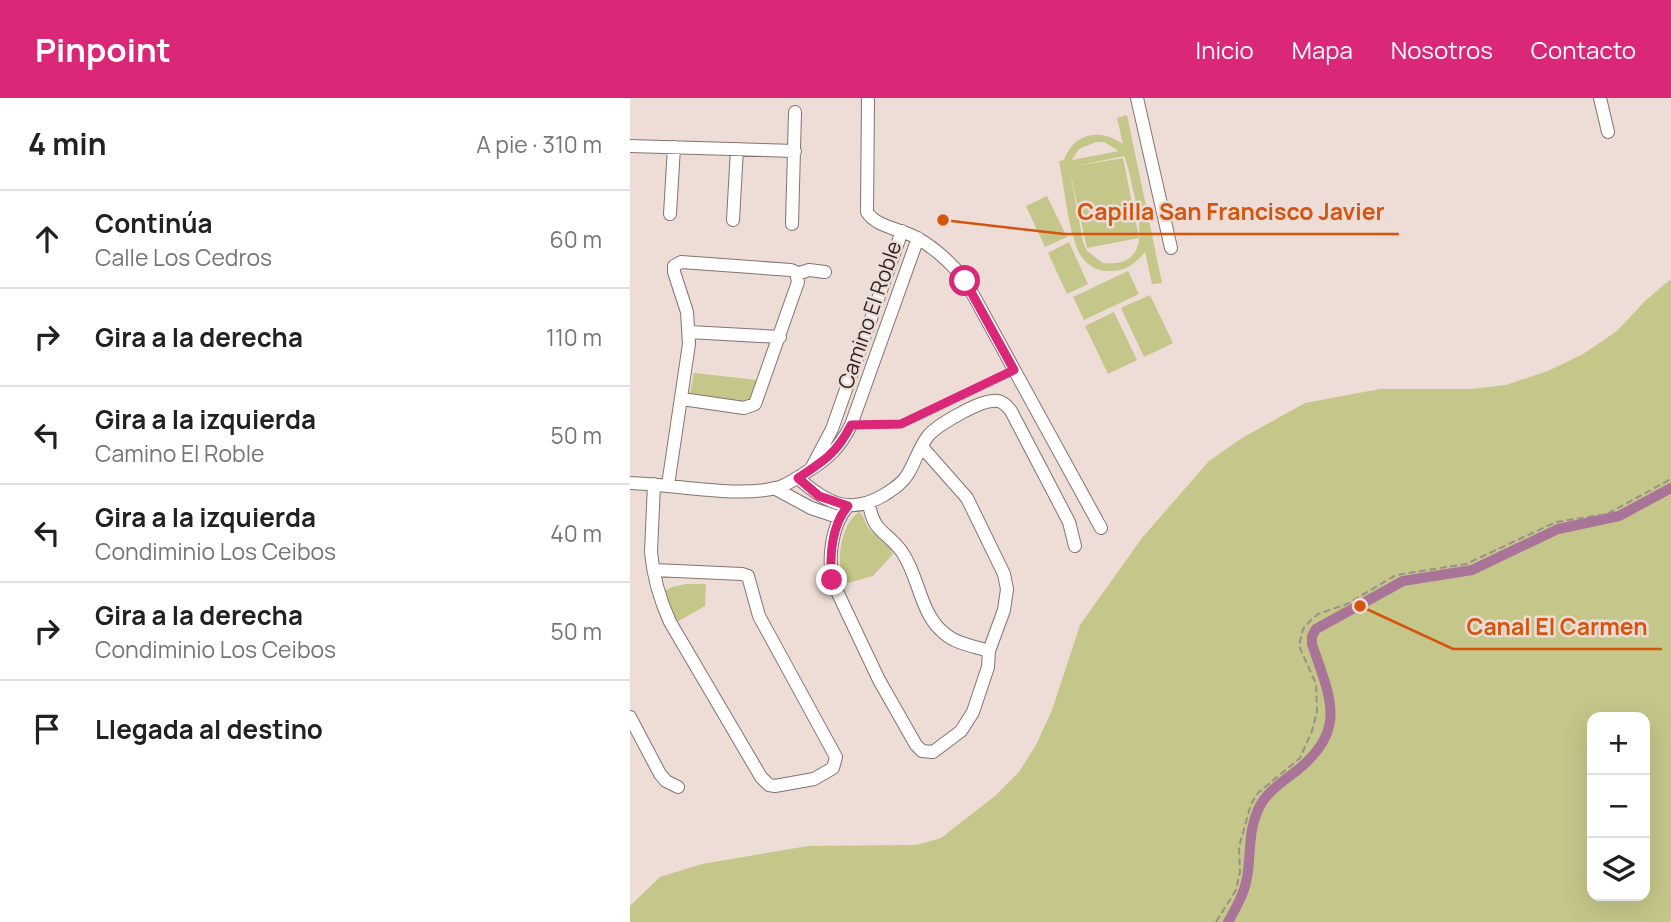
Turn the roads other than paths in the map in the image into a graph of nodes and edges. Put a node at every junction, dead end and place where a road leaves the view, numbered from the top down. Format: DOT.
graph roads {
  1 [pos="868,98"];
  2 [pos="1136,98"];
  3 [pos="1600,98"];
  4 [pos="795,112"];
  5 [pos="1608,132"];
  6 [pos="630,146"];
  7 [pos="674,147"];
  8 [pos="737,149"];
  9 [pos="795,151"];
  10 [pos="670,214"];
  11 [pos="733,219"];
  12 [pos="792,224"];
  13 [pos="902,231"];
  14 [pos="918,238"];
  15 [pos="1171,248"];
  16 [pos="825,272"];
  17 [pos="797,274"];
  18 [pos="690,332"];
  19 [pos="779,337"];
  20 [pos="1014,370"];
  21 [pos="682,399"];
  22 [pos="831,429"];
  23 [pos="848,430"];
  24 [pos="922,447"];
  25 [pos="810,470"];
  26 [pos="798,478"];
  27 [pos="630,483"];
  28 [pos="654,484"];
  29 [pos="668,485"];
  30 [pos="774,488"];
  31 [pos="869,504"];
  32 [pos="848,506"];
  33 [pos="838,517"];
  34 [pos="1101,528"];
  35 [pos="1074,547"];
  36 [pos="654,570"];
  37 [pos="989,651"];
  38 [pos="630,717"];
  39 [pos="678,787"];
  1 -- 13 [label="street"];
  2 -- 15 [label="street"];
  3 -- 5 [label="street"];
  4 -- 9 [label="street"];
  6 -- 7 [label="street"];
  7 -- 8 [label="street"];
  7 -- 10 [label="street"];
  8 -- 9 [label="street"];
  8 -- 11 [label="street"];
  9 -- 12 [label="street"];
  13 -- 14 [label="street"];
  13 -- 22 [label="street, Camino El Roble"];
  14 -- 20 [label="street"];
  14 -- 23 [label="street, Camino El Roble"];
  16 -- 17 [label="street"];
  17 -- 18 [label="street"];
  17 -- 19 [label="street"];
  18 -- 19 [label="street"];
  18 -- 21 [label="street"];
  19 -- 21 [label="street"];
  20 -- 23 [label="lane"];
  20 -- 34 [label="street"];
  21 -- 29 [label="street"];
  22 -- 23 [label="street"];
  22 -- 25 [label="street, Camino El Roble"];
  23 -- 25 [label="street, Camino El Roble"];
  24 -- 31 [label="street"];
  24 -- 35 [label="street"];
  24 -- 37 [label="street"];
  25 -- 26 [label="street, Camino El Roble"];
  26 -- 30 [label="street, Camino El Roble"];
  26 -- 32 [label="street"];
  27 -- 28 [label="street, Camino El Roble"];
  28 -- 29 [label="street, Camino El Roble"];
  28 -- 36 [label="street"];
  29 -- 30 [label="street, Camino El Roble"];
  30 -- 33 [label="street"];
  31 -- 32 [label="street"];
  31 -- 37 [label="street"];
  32 -- 33 [label="street"];
  33 -- 37 [label="street"];
  36 -- 36 [label="street"];
  38 -- 39 [label="street"];
}
